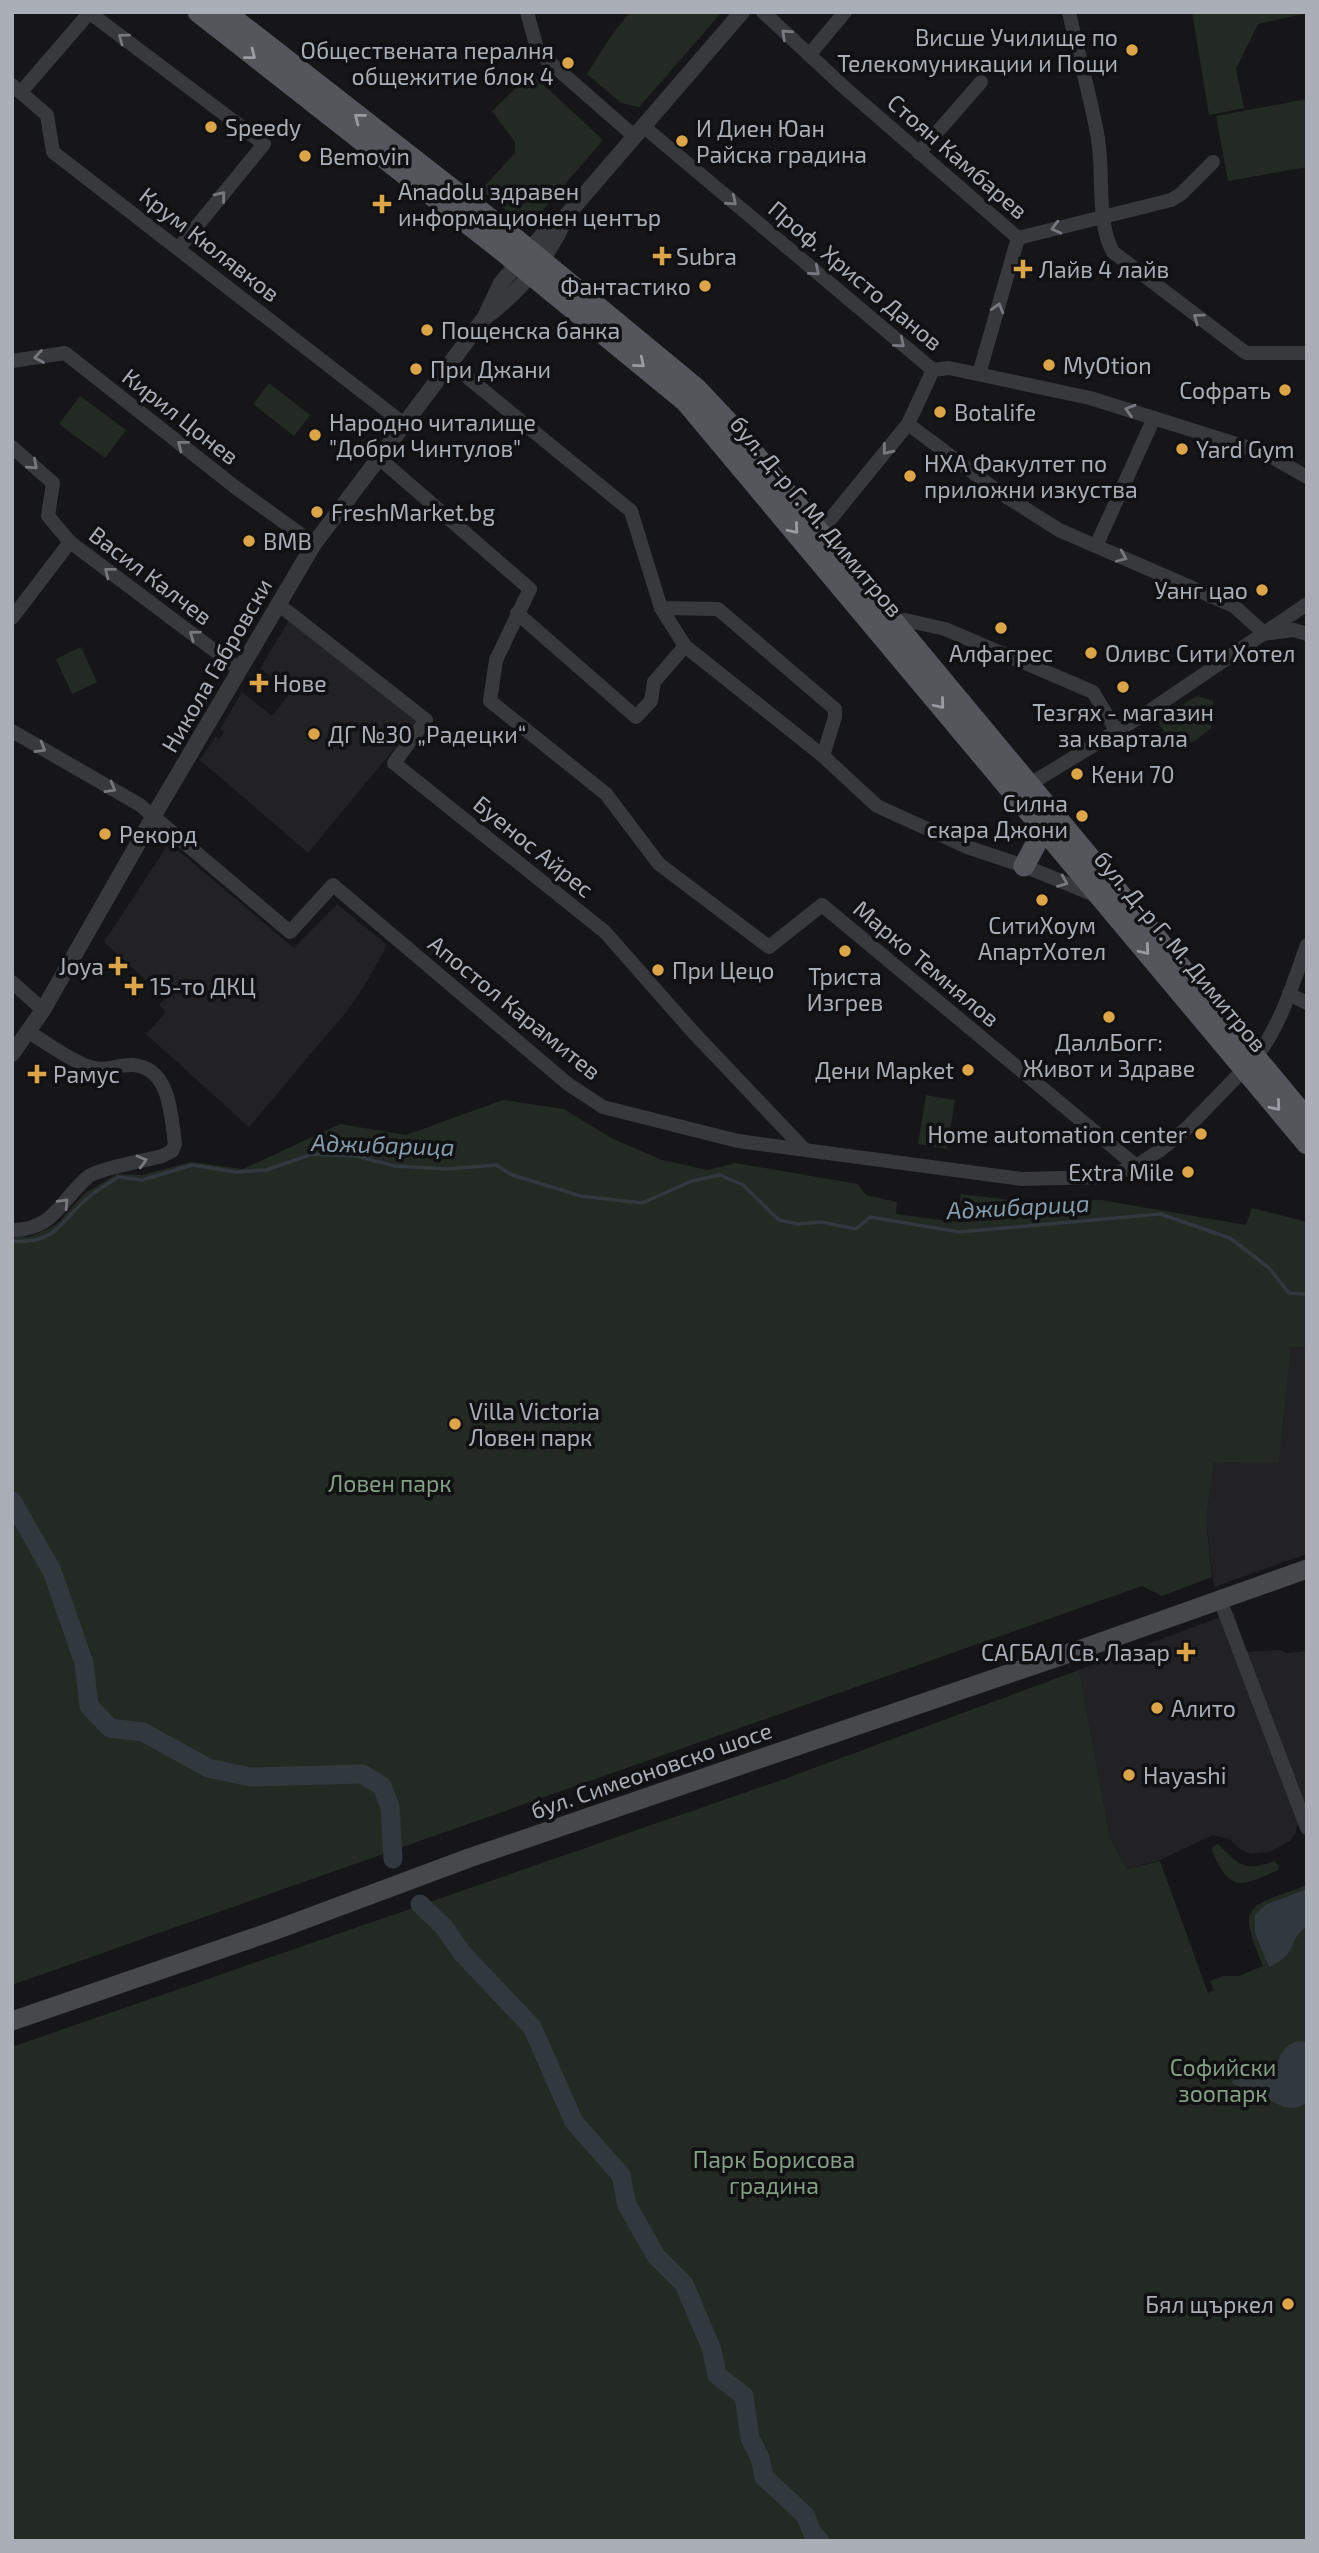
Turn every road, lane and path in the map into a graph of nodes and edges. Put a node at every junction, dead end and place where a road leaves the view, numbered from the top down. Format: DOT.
graph roads {
  1 [pos="198,12"];
  2 [pos="225,12"];
  3 [pos="527,12"];
  4 [pos="742,12"];
  5 [pos="763,12"];
  6 [pos="845,12"];
  7 [pos="1069,12"];
  8 [pos="90,13"];
  9 [pos="809,55"];
  10 [pos="981,82"];
  11 [pos="17,88"];
  12 [pos="639,131"];
  13 [pos="919,153"];
  14 [pos="1213,162"];
  15 [pos="1104,218"];
  16 [pos="1018,238"];
  17 [pos="179,248"];
  18 [pos="529,262"];
  19 [pos="1307,354"];
  20 [pos="12,361"];
  21 [pos="450,363"];
  22 [pos="933,370"];
  23 [pos="979,374"];
  24 [pos="1154,418"];
  25 [pos="404,424"];
  26 [pos="908,424"];
  27 [pos="12,447"];
  28 [pos="379,458"];
  29 [pos="1307,477"];
  30 [pos="820,533"];
  31 [pos="70,542"];
  32 [pos="314,544"];
  33 [pos="1096,546"];
  34 [pos="278,604"];
  35 [pos="1307,604"];
  36 [pos="661,608"];
  37 [pos="517,613"];
  38 [pos="13,616"];
  39 [pos="898,626"];
  40 [pos="1265,634"];
  41 [pos="1307,634"];
  42 [pos="685,646"];
  43 [pos="239,669"];
  44 [pos="12,731"];
  45 [pos="1117,732"];
  46 [pos="822,756"];
  47 [pos="1030,784"];
  48 [pos="153,816"];
  49 [pos="1044,829"];
  50 [pos="1024,866"];
  51 [pos="1102,898"];
  52 [pos="1307,945"];
  53 [pos="12,982"];
  54 [pos="1289,994"];
  55 [pos="1307,1003"];
  56 [pos="43,1010"];
  57 [pos="28,1032"];
  58 [pos="12,1054"];
  59 [pos="1251,1063"];
  60 [pos="1307,1119"];
  61 [pos="1307,1144"];
  62 [pos="804,1149"];
  63 [pos="1136,1166"];
  64 [pos="12,1230"];
  65 [pos="1307,1569"];
  66 [pos="1220,1600"];
  67 [pos="1307,1828"];
  68 [pos="12,2021"];
  1 -- 18 [label="main road, бул. Д-р Г. М. Димитров, one-way"];
  18 -- 2 [label="main road, бул. Д-р Г. М. Димитров, one-way"];
  3 -- 12 [label="street, Проф. Христо Данов"];
  4 -- 12 [label="street, Никола Габровски"];
  9 -- 5 [label="street, Стоян Камбарев, one-way"];
  6 -- 9 [label="street"];
  7 -- 15 [label="street"];
  8 -- 11 [label="street"];
  17 -- 8 [label="street, one-way"];
  9 -- 13 [label="street, Стоян Камбарев"];
  10 -- 13 [label="street"];
  11 -- 17 [label="street, Крум Кюлявков"];
  12 -- 18 [label="street, Никола Габровски"];
  12 -- 22 [label="street, Проф. Христо Данов, one-way"];
  13 -- 16 [label="street, Стоян Камбарев"];
  14 -- 15 [label="street"];
  15 -- 16 [label="street, one-way"];
  19 -- 15 [label="street, one-way"];
  23 -- 16 [label="street, Стоян Камбарев, one-way"];
  17 -- 25 [label="street, Крум Кюлявков"];
  18 -- 21 [label="street, Никола Габровски"];
  18 -- 30 [label="main road, бул. Д-р Г. М. Димитров"];
  18 -- 49 [label="main road, бул. Д-р Г. М. Димитров, one-way"];
  32 -- 20 [label="street, Кирил Цонев, one-way"];
  21 -- 25 [label="street, Никола Габровски"];
  21 -- 36 [label="street"];
  22 -- 23 [label="street, Проф. Христо Данов"];
  22 -- 26 [label="street"];
  24 -- 23 [label="street, Проф. Христо Данов, one-way"];
  24 -- 29 [label="street, Проф. Христо Данов"];
  24 -- 33 [label="street"];
  25 -- 28 [label="street, Никола Габровски"];
  26 -- 30 [label="street, one-way"];
  26 -- 33 [label="street"];
  27 -- 31 [label="street, Васил Калчев, one-way"];
  28 -- 32 [label="street, Никола Габровски"];
  28 -- 37 [label="street, Марко Темнялов"];
  30 -- 39 [label="main road, бул. Д-р Г. М. Димитров"];
  31 -- 38 [label="street, Васил Калчев"];
  43 -- 31 [label="street, Васил Калчев, one-way"];
  32 -- 34 [label="street, Никола Габровски"];
  33 -- 40 [label="street, one-way"];
  34 -- 43 [label="street, Никола Габровски"];
  34 -- 62 [label="street, Буенос Айрес"];
  35 -- 40 [label="street"];
  36 -- 42 [label="street"];
  36 -- 46 [label="street"];
  37 -- 42 [label="street"];
  37 -- 63 [label="street, Марко Темнялов"];
  39 -- 45 [label="street"];
  39 -- 47 [label="main road, бул. Д-р Г. М. Димитров"];
  40 -- 41 [label="street"];
  40 -- 45 [label="street"];
  42 -- 46 [label="street"];
  43 -- 48 [label="street, Никола Габровски"];
  44 -- 48 [label="street, Апостол Карамитев, one-way"];
  45 -- 47 [label="street"];
  46 -- 50 [label="street"];
  47 -- 59 [label="main road, бул. Д-р Г. М. Димитров"];
  48 -- 56 [label="street, Никола Габровски"];
  48 -- 62 [label="street, Апостол Карамитев"];
  49 -- 50 [label="main road"];
  49 -- 51 [label="main road, бул. Д-р Г. М. Димитров"];
  50 -- 51 [label="street, one-way"];
  51 -- 59 [label="main road, бул. Д-р Г. М. Димитров, one-way"];
  52 -- 54 [label="street, Апостол Карамитев"];
  53 -- 56 [label="street"];
  54 -- 55 [label="street"];
  54 -- 59 [label="street, Апостол Карамитев"];
  56 -- 57 [label="street, Никола Габровски"];
  57 -- 58 [label="street, Никола Габровски"];
  64 -- 57 [label="street, one-way"];
  59 -- 60 [label="main road, бул. Д-р Г. М. Димитров"];
  59 -- 61 [label="main road, бул. Д-р Г. М. Димитров, one-way"];
  59 -- 63 [label="street, Апостол Карамитев"];
  62 -- 63 [label="street, Апостол Карамитев"];
  65 -- 66 [label="main road, бул. Симеоновско шосе"];
  66 -- 67 [label="street"];
  66 -- 68 [label="main road, бул. Симеоновско шосе"];
}
